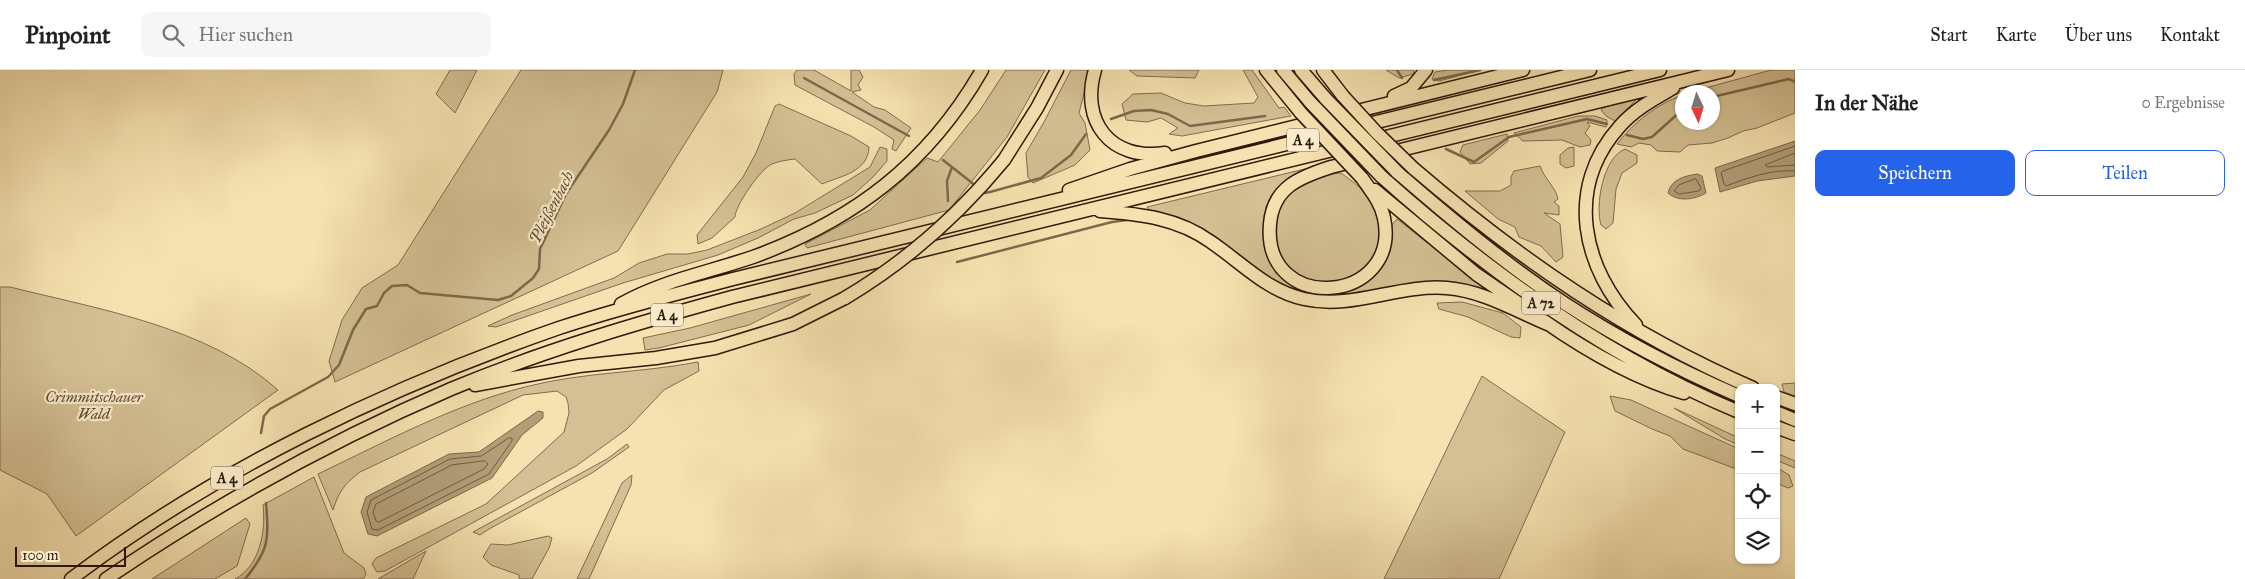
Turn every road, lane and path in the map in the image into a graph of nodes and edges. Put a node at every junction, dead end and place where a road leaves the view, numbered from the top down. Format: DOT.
graph roads {
  1 [pos="982,70"];
  2 [pos="1057,70"];
  3 [pos="1095,70"];
  4 [pos="1266,70"];
  5 [pos="1283,70"];
  6 [pos="1301,70"];
  7 [pos="1323,70"];
  8 [pos="1426,70"];
  9 [pos="1523,70"];
  10 [pos="1590,70"];
  11 [pos="1660,70"];
  12 [pos="1728,70"];
  13 [pos="1689,80"];
  14 [pos="1359,110"];
  15 [pos="1196,151"];
  16 [pos="1362,178"];
  17 [pos="1015,210"];
  18 [pos="1088,210"];
  19 [pos="601,315"];
  20 [pos="1550,325"];
  21 [pos="1648,337"];
  22 [pos="1745,384"];
  23 [pos="453,389"];
  24 [pos="1735,394"];
  25 [pos="1780,398"];
  26 [pos="1720,404"];
  27 [pos="1795,404"];
  28 [pos="1735,410"];
  29 [pos="1780,414"];
  30 [pos="1795,420"];
  31 [pos="1779,429"];
  32 [pos="1795,434"];
  33 [pos="71,579"];
  34 [pos="106,579"];
  1 -- 19 [label="highway"];
  2 -- 23 [label="highway, bridge"];
  3 -- 15 [label="highway"];
  4 -- 16 [label="highway, bridge"];
  5 -- 26 [label="highway, A 72, bridge"];
  6 -- 24 [label="highway, A 72, bridge"];
  7 -- 21 [label="highway, bridge"];
  8 -- 14 [label="highway"];
  9 -- 14 [label="highway"];
  10 -- 17 [label="highway, A 4"];
  11 -- 18 [label="highway, A 4"];
  12 -- 13 [label="highway"];
  13 -- 16 [label="highway"];
  13 -- 21 [label="highway"];
  14 -- 15 [label="highway"];
  15 -- 17 [label="highway"];
  16 -- 20 [label="highway"];
  17 -- 19 [label="highway, A 4"];
  18 -- 20 [label="highway"];
  18 -- 23 [label="highway, A 4"];
  19 -- 33 [label="highway, A 4"];
  20 -- 26 [label="highway"];
  21 -- 22 [label="highway"];
  23 -- 34 [label="highway, A 4"];
  25 -- 27 [label="highway"];
  26 -- 28 [label="highway, A 72"];
  29 -- 30 [label="highway"];
  31 -- 32 [label="highway"];
}
